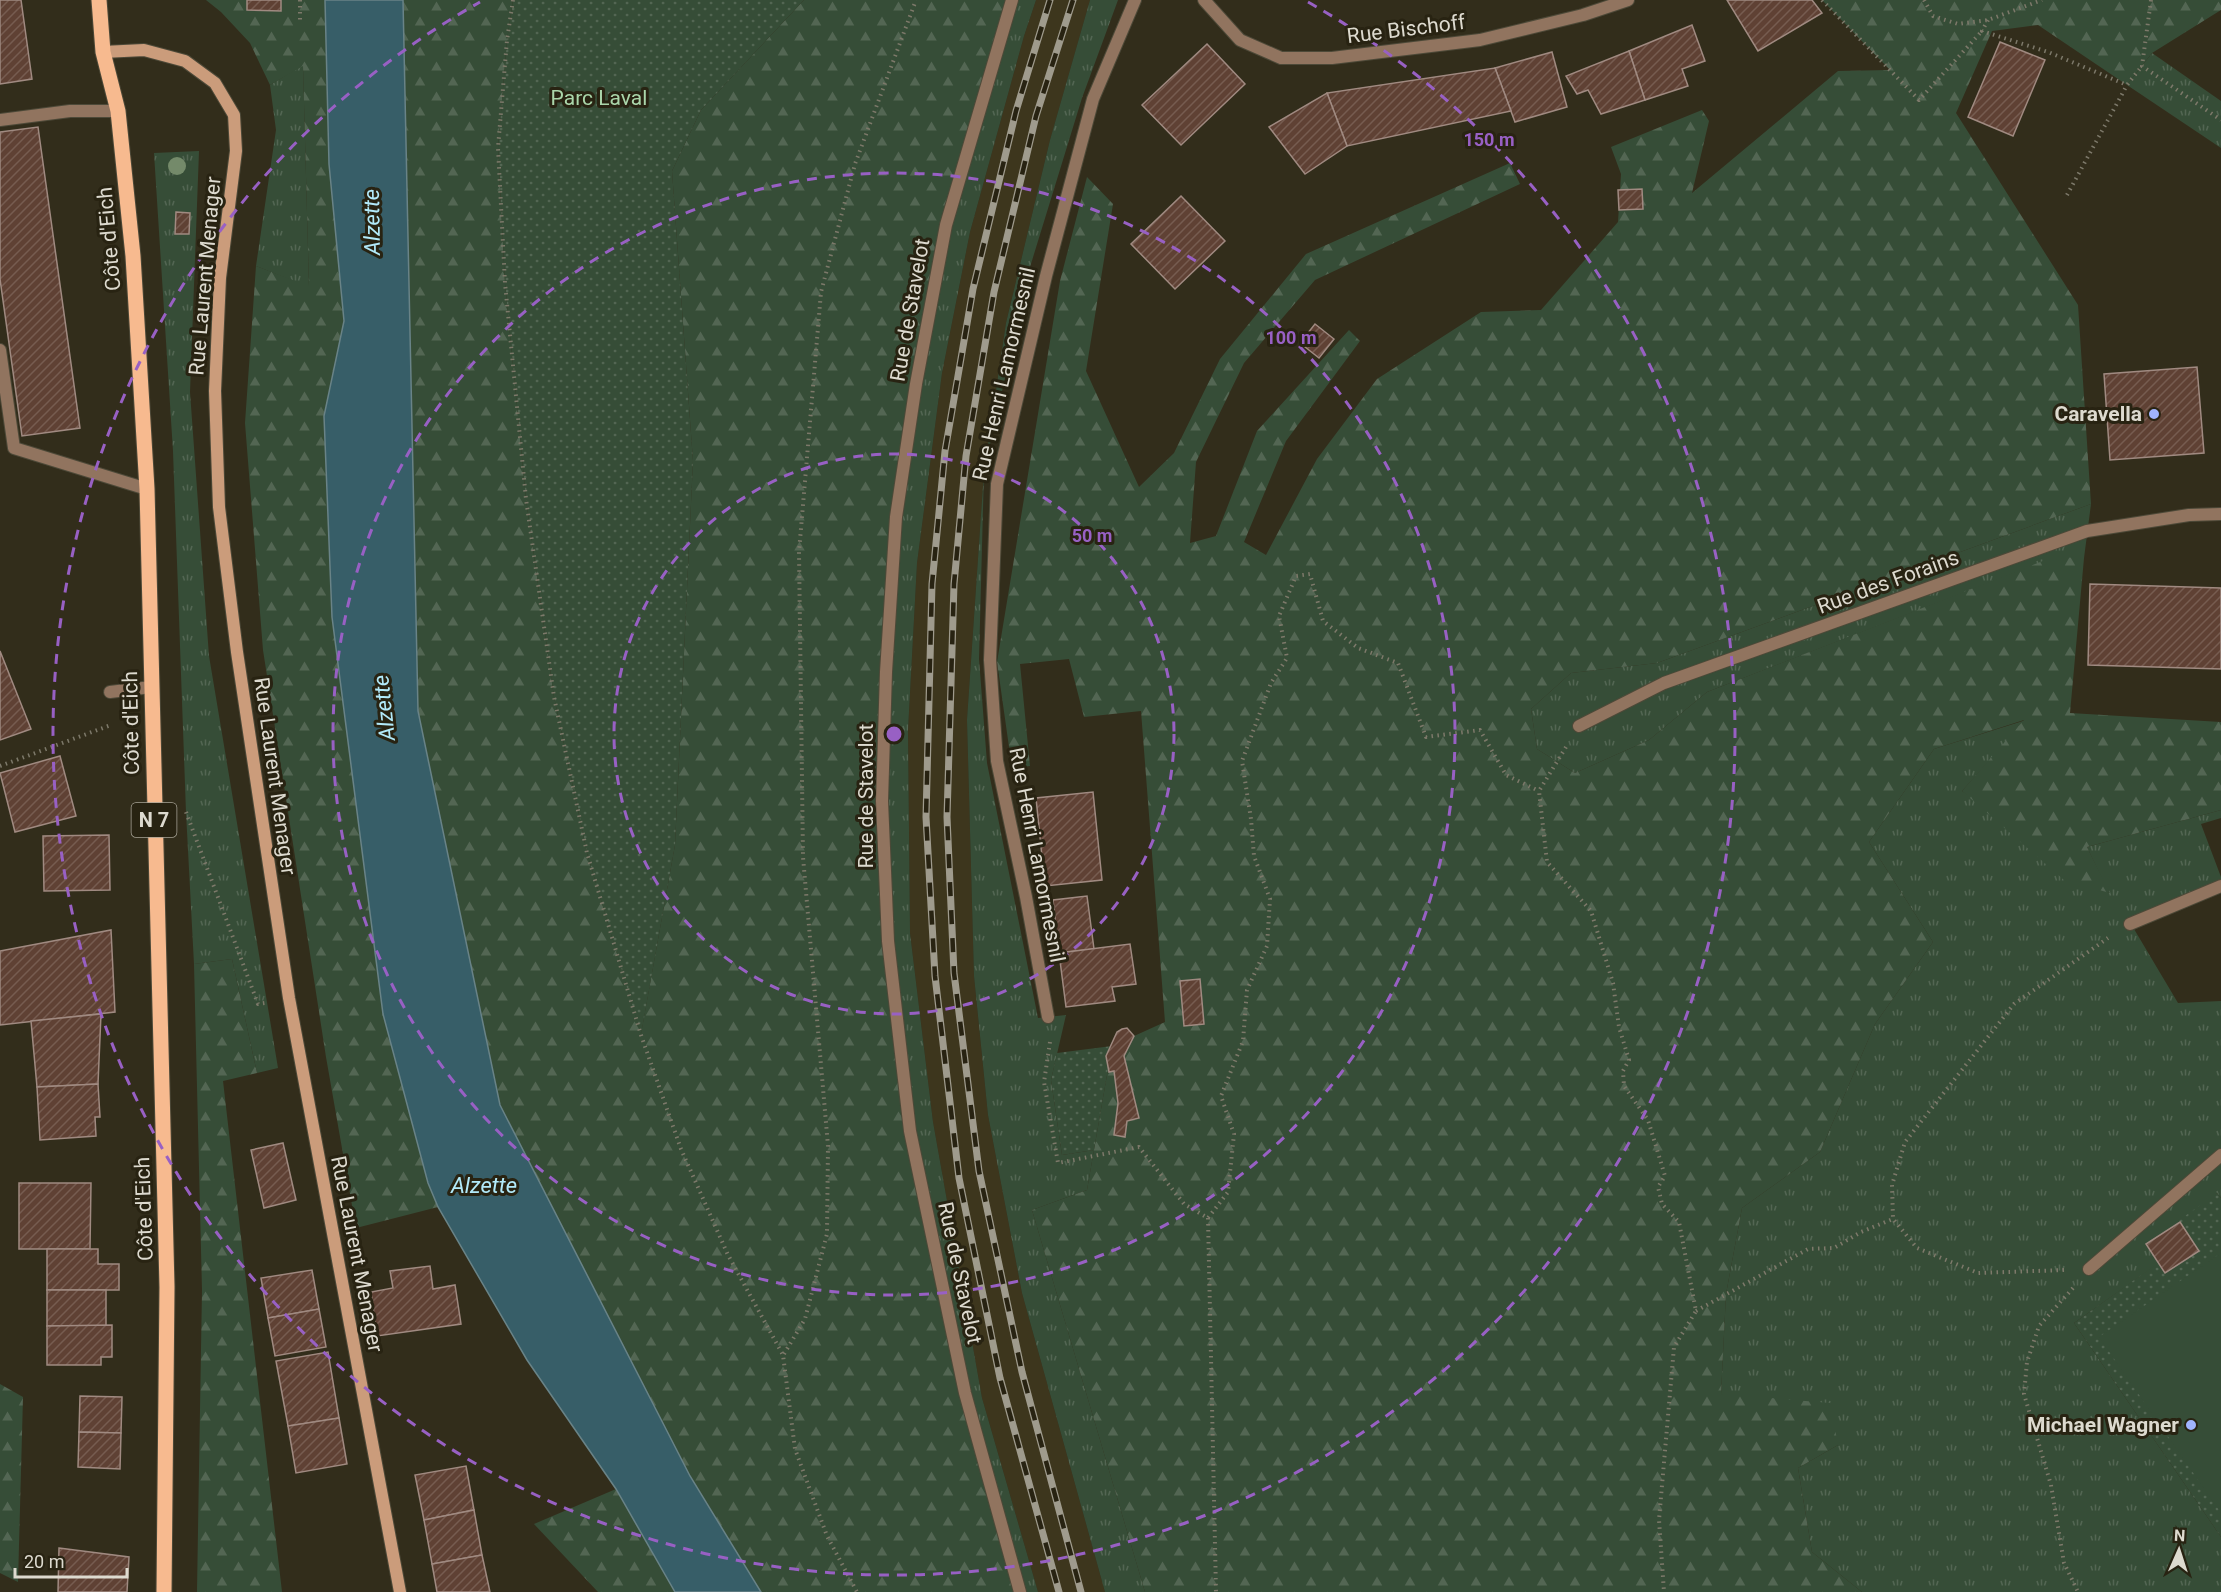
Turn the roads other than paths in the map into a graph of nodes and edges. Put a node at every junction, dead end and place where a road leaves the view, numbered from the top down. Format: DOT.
graph roads {
  1 [pos="99,0"];
  2 [pos="1012,0"];
  3 [pos="1135,0"];
  4 [pos="1204,0"];
  5 [pos="1628,0"];
  6 [pos="103,52"];
  7 [pos="118,111"];
  8 [pos="0,120"];
  9 [pos="0,350"];
  10 [pos="147,489"];
  11 [pos="2221,514"];
  12 [pos="151,687"];
  13 [pos="110,692"];
  14 [pos="1579,726"];
  15 [pos="2221,886"];
  16 [pos="2130,924"];
  17 [pos="1048,1017"];
  18 [pos="2221,1155"];
  19 [pos="2089,1269"];
  20 [pos="164,1592"];
  21 [pos="400,1592"];
  22 [pos="1020,1592"];
  1 -- 6 [label="main road, Côte d'Eich / N 7"];
  2 -- 22 [label="street, Rue de Stavelot"];
  3 -- 17 [label="street, Rue Henri Lamormesnil"];
  4 -- 5 [label="street, Rue Bischoff"];
  6 -- 7 [label="main road, Côte d'Eich / N 7"];
  6 -- 21 [label="main road, Rue Laurent Menager"];
  7 -- 8 [label="street"];
  7 -- 10 [label="main road, Côte d'Eich / N 7"];
  9 -- 10 [label="street"];
  10 -- 12 [label="main road, Côte d'Eich / N 7"];
  11 -- 14 [label="street, Rue des Forains"];
  12 -- 13 [label="street"];
  12 -- 20 [label="main road, Côte d'Eich / N 7"];
  15 -- 16 [label="street"];
  18 -- 19 [label="street"];
}
